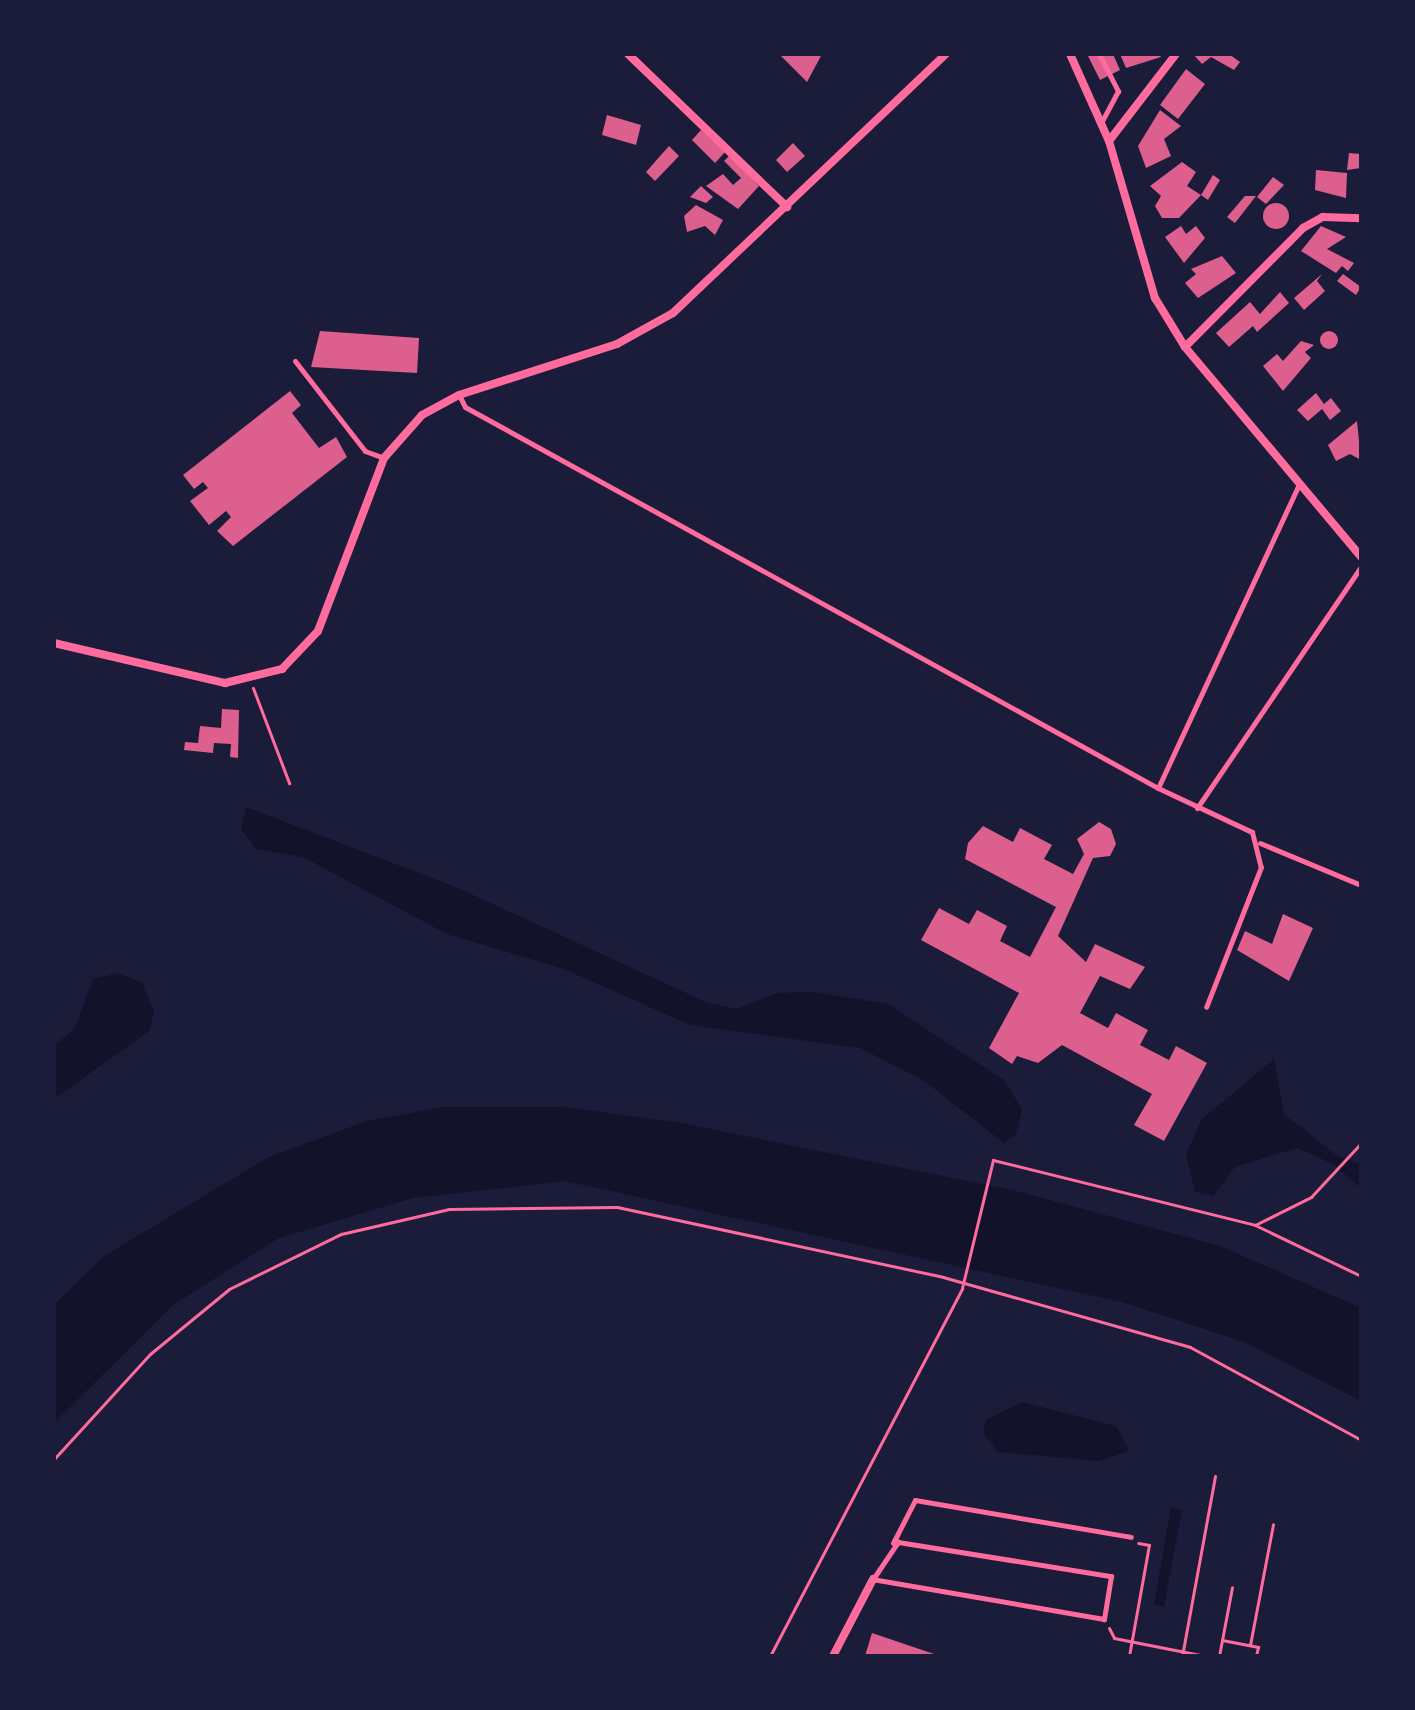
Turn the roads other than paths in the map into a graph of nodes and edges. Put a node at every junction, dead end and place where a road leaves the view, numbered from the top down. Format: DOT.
graph roads {
  1 [pos="628,54"];
  2 [pos="946,54"];
  3 [pos="1070,54"];
  4 [pos="1099,54"];
  5 [pos="1176,54"];
  6 [pos="1101,123"];
  7 [pos="1109,141"];
  8 [pos="787,207"];
  9 [pos="1361,218"];
  10 [pos="1185,347"];
  11 [pos="295,361"];
  12 [pos="459,395"];
  13 [pos="384,458"];
  14 [pos="1299,484"];
  15 [pos="1361,557"];
  16 [pos="1361,567"];
  17 [pos="54,643"];
  18 [pos="1158,788"];
  19 [pos="1197,808"];
  20 [pos="1260,843"];
  21 [pos="1361,885"];
  22 [pos="1206,1007"];
  23 [pos="1131,1537"];
  24 [pos="893,1543"];
  25 [pos="873,1579"];
  26 [pos="833,1656"];
  1 -- 8 [label="street"];
  2 -- 8 [label="street"];
  3 -- 6 [label="street"];
  4 -- 6 [label="lane"];
  5 -- 7 [label="street"];
  6 -- 7 [label="street"];
  7 -- 10 [label="street"];
  8 -- 12 [label="street"];
  9 -- 10 [label="street"];
  10 -- 14 [label="street"];
  11 -- 13 [label="lane"];
  12 -- 13 [label="street"];
  12 -- 18 [label="lane"];
  13 -- 17 [label="street"];
  14 -- 15 [label="street"];
  14 -- 18 [label="lane"];
  16 -- 19 [label="lane"];
  18 -- 19 [label="lane"];
  19 -- 20 [label="lane"];
  20 -- 21 [label="lane"];
  20 -- 22 [label="lane"];
  23 -- 24 [label="lane"];
  24 -- 25 [label="lane"];
  24 -- 25 [label="lane"];
  25 -- 26 [label="street"];
}
